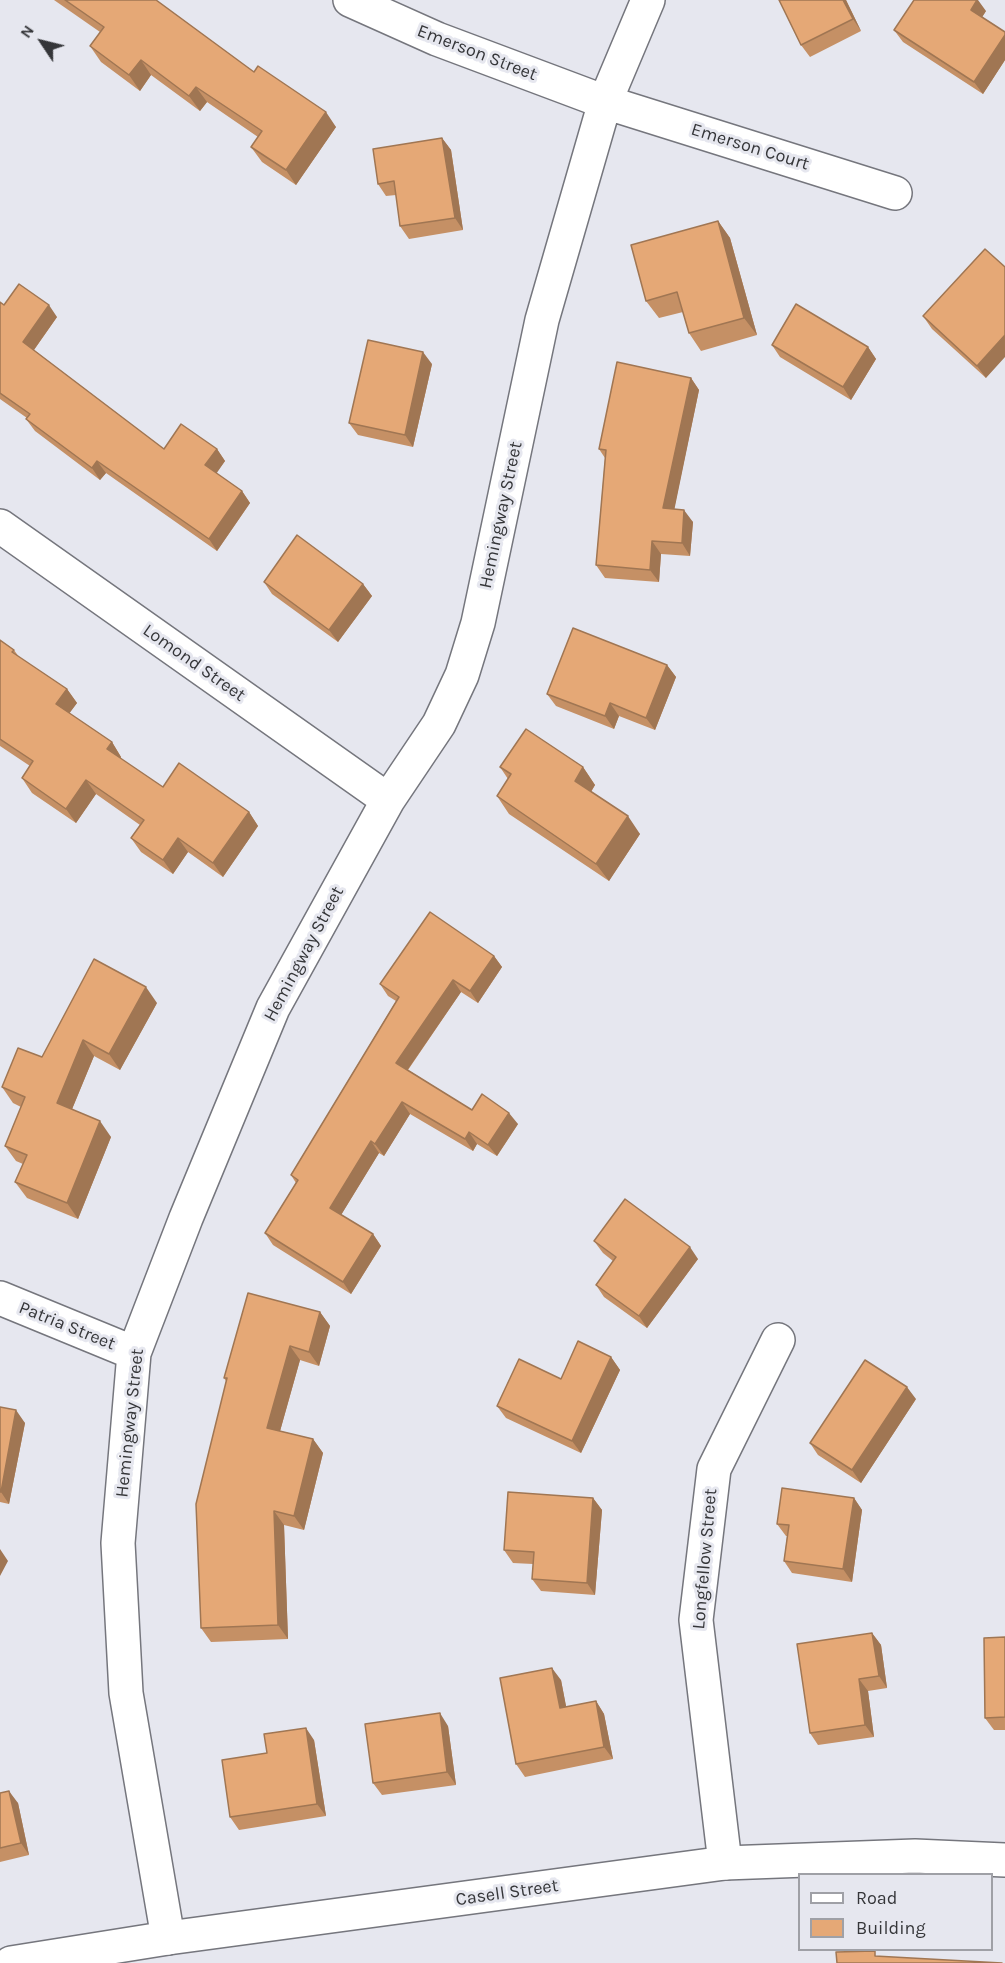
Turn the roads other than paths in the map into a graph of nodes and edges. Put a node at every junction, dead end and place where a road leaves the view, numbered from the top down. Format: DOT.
graph roads {
  1 [pos="350,0"];
  2 [pos="648,0"];
  3 [pos="605,102"];
  4 [pos="895,193"];
  5 [pos="0,526"];
  6 [pos="388,800"];
  7 [pos="0,1298"];
  8 [pos="778,1340"];
  9 [pos="134,1353"];
  10 [pos="1005,1860"];
  11 [pos="725,1863"];
  12 [pos="168,1938"];
  13 [pos="11,1963"];
  1 -- 3 [label="street, Emerson Street"];
  2 -- 3 [label="street, Hemingway Street"];
  3 -- 4 [label="street, Emerson Court"];
  3 -- 6 [label="street, Hemingway Street"];
  5 -- 6 [label="street, Lomond Street"];
  6 -- 9 [label="street, Hemingway Street"];
  7 -- 9 [label="street, Patria Street"];
  8 -- 11 [label="street, Longfellow Street"];
  9 -- 12 [label="street, Hemingway Street"];
  10 -- 11 [label="street, Casell Street"];
  11 -- 12 [label="street, Casell Street"];
  12 -- 13 [label="street, Casell Street"];
}
